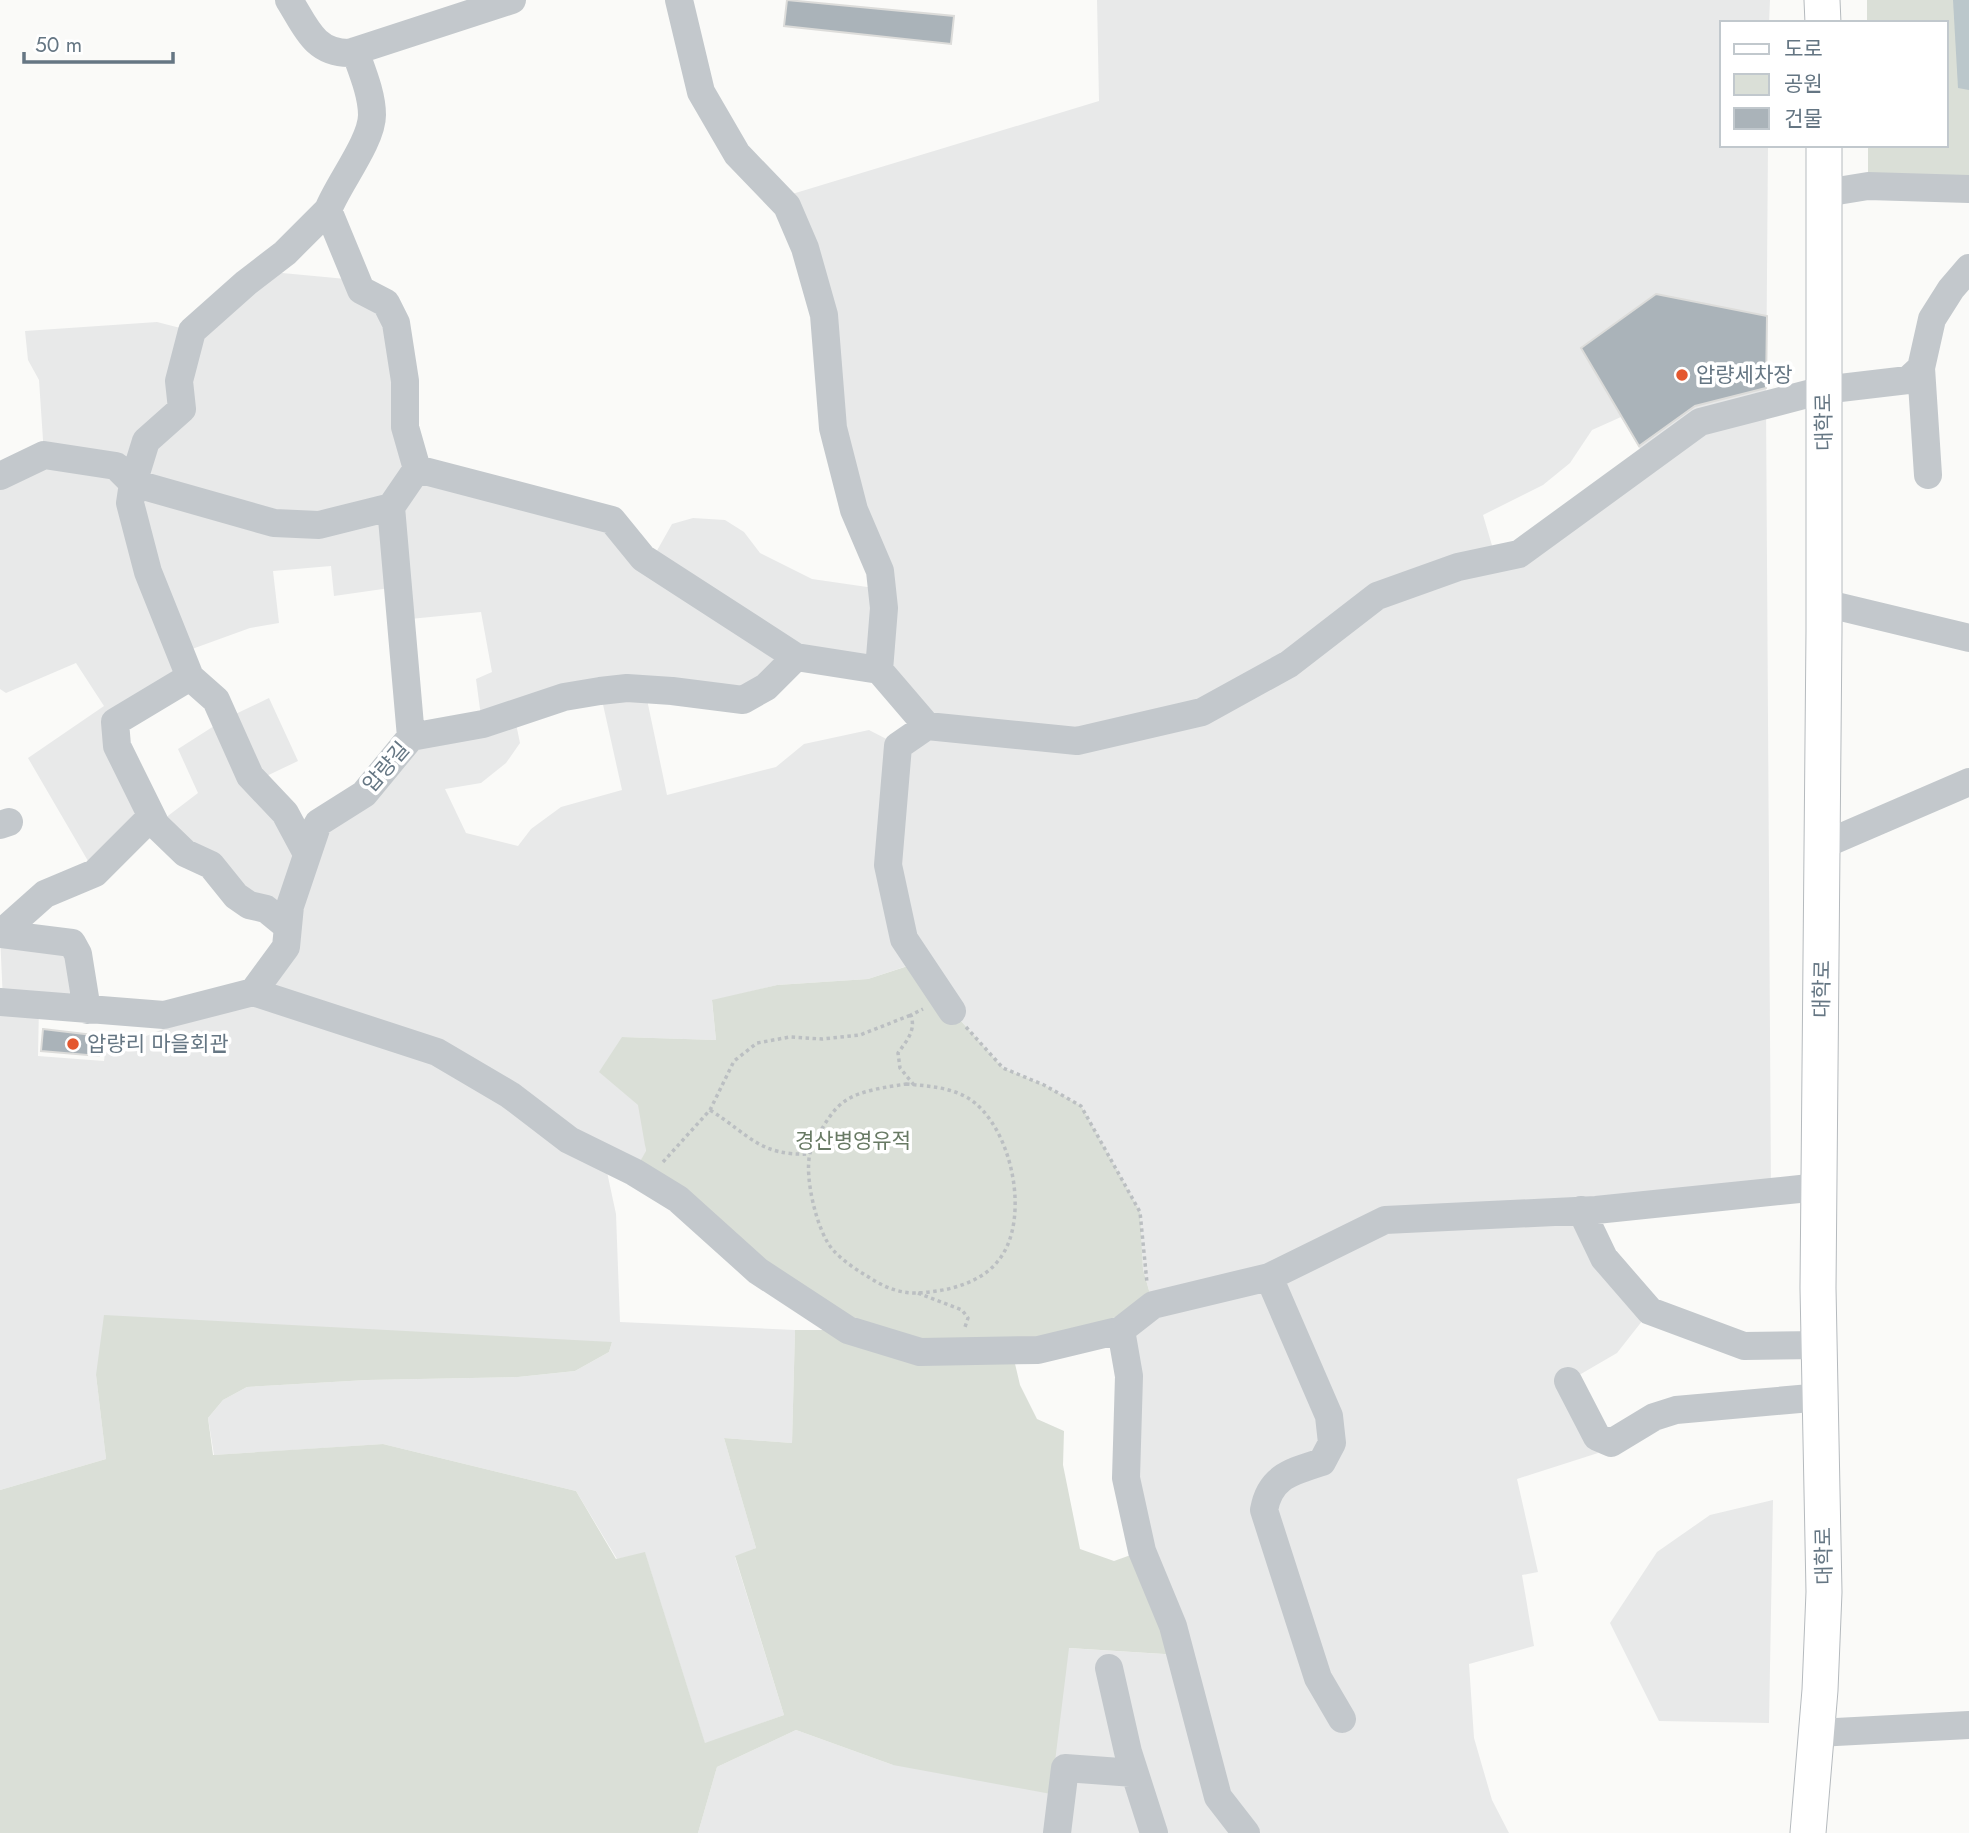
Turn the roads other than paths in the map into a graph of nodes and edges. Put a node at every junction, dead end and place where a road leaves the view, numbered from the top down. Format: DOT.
graph roads {
  1 [pos="289,0"];
  2 [pos="512,0"];
  3 [pos="679,0"];
  4 [pos="1822,0"];
  5 [pos="1823,21"];
  6 [pos="355,51"];
  7 [pos="1824,147"];
  8 [pos="1969,189"];
  9 [pos="1825,193"];
  10 [pos="328,210"];
  11 [pos="1969,268"];
  12 [pos="1921,368"];
  13 [pos="1823,390"];
  14 [pos="417,469"];
  15 [pos="1928,475"];
  16 [pos="0,476"];
  17 [pos="133,483"];
  18 [pos="391,507"];
  19 [pos="1825,603"];
  20 [pos="1969,638"];
  21 [pos="796,657"];
  22 [pos="879,670"];
  23 [pos="190,677"];
  24 [pos="927,726"];
  25 [pos="411,737"];
  26 [pos="1969,782"];
  27 [pos="151,817"];
  28 [pos="1823,845"];
  29 [pos="306,854"];
  30 [pos="288,927"];
  31 [pos="0,934"];
  32 [pos="253,992"];
  33 [pos="0,1002"];
  34 [pos="948,1005"];
  35 [pos="87,1010"];
  36 [pos="1819,1187"];
  37 [pos="1581,1210"];
  38 [pos="1269,1277"];
  39 [pos="1121,1331"];
  40 [pos="1820,1345"];
  41 [pos="1568,1381"];
  42 [pos="1822,1397"];
  43 [pos="1109,1668"];
  44 [pos="1342,1719"];
  45 [pos="1969,1725"];
  46 [pos="1817,1733"];
  47 [pos="1134,1773"];
  48 [pos="1057,1833"];
  49 [pos="1154,1833"];
  50 [pos="1246,1833"];
  51 [pos="1808,1833"];
  1 -- 6 [label="street"];
  2 -- 6 [label="street"];
  3 -- 22 [label="street"];
  4 -- 5 [label="main road"];
  6 -- 10 [label="street"];
  7 -- 9 [label="main road, 대학로"];
  8 -- 9 [label="street"];
  9 -- 13 [label="main road, 대학로"];
  10 -- 14 [label="street"];
  10 -- 17 [label="street"];
  11 -- 12 [label="street"];
  12 -- 13 [label="street"];
  12 -- 15 [label="street"];
  13 -- 19 [label="main road, 대학로"];
  13 -- 24 [label="street"];
  14 -- 18 [label="street"];
  14 -- 21 [label="street"];
  16 -- 17 [label="street"];
  17 -- 18 [label="street"];
  17 -- 23 [label="street"];
  18 -- 25 [label="street"];
  19 -- 20 [label="street"];
  19 -- 28 [label="main road, 대학로"];
  21 -- 22 [label="street"];
  21 -- 25 [label="street, 압량길"];
  22 -- 24 [label="street"];
  23 -- 27 [label="street"];
  23 -- 29 [label="street"];
  24 -- 34 [label="street"];
  25 -- 29 [label="street, 압량길"];
  26 -- 28 [label="street"];
  27 -- 30 [label="street"];
  27 -- 31 [label="street"];
  28 -- 36 [label="main road, 대학로"];
  29 -- 30 [label="street, 압량길"];
  30 -- 32 [label="street, 압량길"];
  31 -- 35 [label="street"];
  32 -- 35 [label="street"];
  32 -- 39 [label="street"];
  33 -- 35 [label="street"];
  36 -- 37 [label="street"];
  36 -- 40 [label="main road, 대학로"];
  37 -- 38 [label="street"];
  37 -- 40 [label="street"];
  38 -- 39 [label="street"];
  38 -- 44 [label="street"];
  39 -- 50 [label="street"];
  40 -- 42 [label="main road, 대학로"];
  41 -- 42 [label="street"];
  42 -- 46 [label="main road, 대학로"];
  43 -- 47 [label="street"];
  45 -- 46 [label="street"];
  46 -- 51 [label="main road, 대학로"];
  47 -- 48 [label="street"];
  47 -- 49 [label="street"];
}
